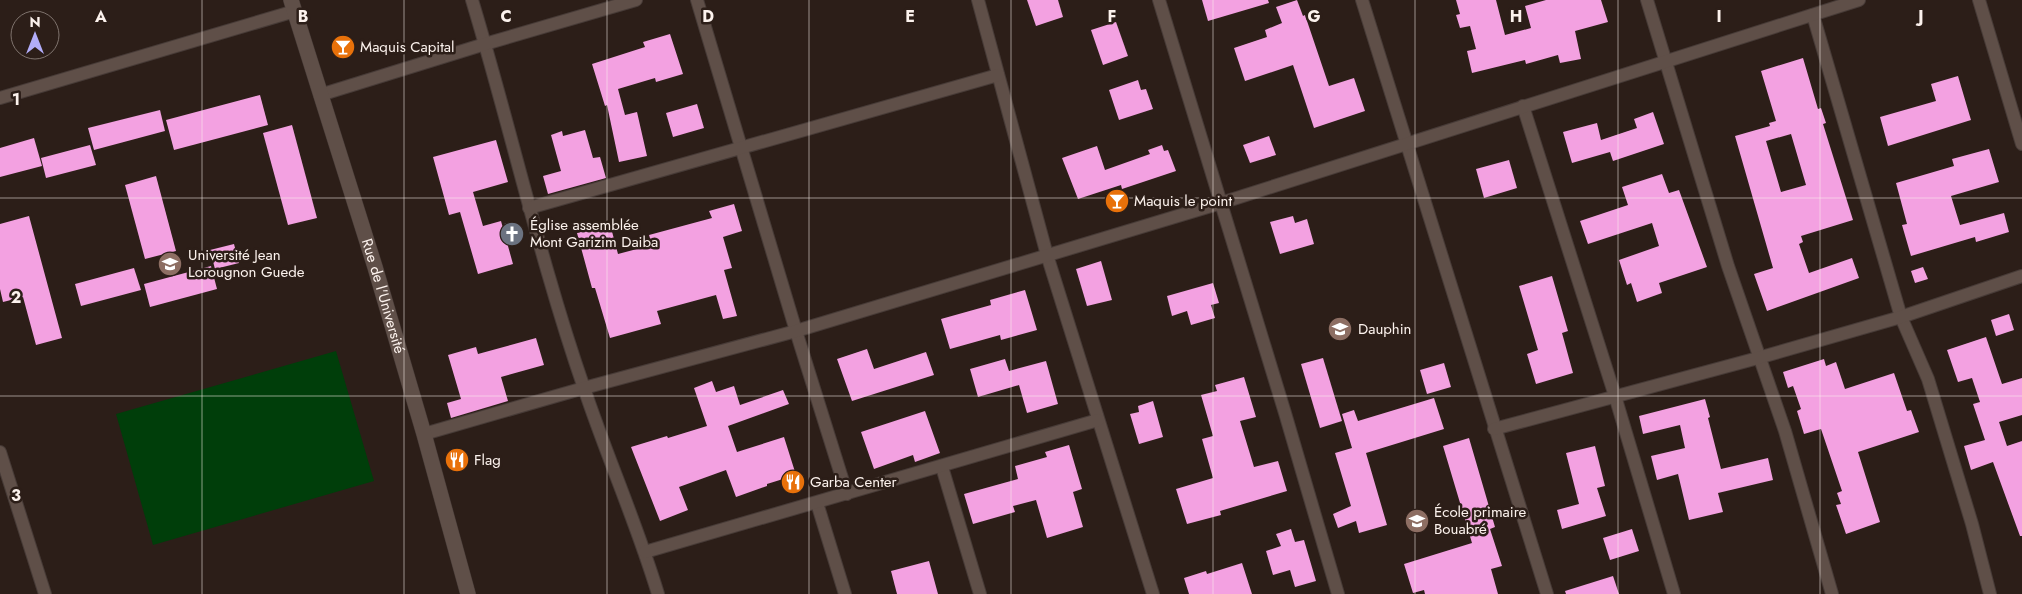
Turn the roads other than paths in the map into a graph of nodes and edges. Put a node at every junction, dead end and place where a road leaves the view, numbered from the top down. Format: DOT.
graph roads {
  1 [pos="472,0"];
  2 [pos="636,0"];
  3 [pos="698,0"];
  4 [pos="978,0"];
  5 [pos="1159,0"];
  6 [pos="1362,0"];
  7 [pos="1647,0"];
  8 [pos="1858,0"];
  9 [pos="1980,0"];
  10 [pos="293,6"];
  11 [pos="1813,15"];
  12 [pos="485,44"];
  13 [pos="1666,62"];
  14 [pos="998,75"];
  15 [pos="320,95"];
  16 [pos="0,98"];
  17 [pos="1523,106"];
  18 [pos="1406,144"];
  19 [pos="2022,144"];
  20 [pos="740,148"];
  21 [pos="1222,203"];
  22 [pos="529,208"];
  23 [pos="1047,255"];
  24 [pos="2022,276"];
  25 [pos="1901,317"];
  26 [pos="796,331"];
  27 [pos="1758,358"];
  28 [pos="584,388"];
  29 [pos="1615,396"];
  30 [pos="1098,420"];
  31 [pos="1494,429"];
  32 [pos="424,434"];
  33 [pos="0,452"];
  34 [pos="942,466"];
  35 [pos="5,487"];
  36 [pos="847,494"];
  37 [pos="817,503"];
  38 [pos="645,552"];
  39 [pos="44,594"];
  40 [pos="468,594"];
  41 [pos="658,594"];
  42 [pos="845,594"];
  43 [pos="980,594"];
  44 [pos="1153,594"];
  45 [pos="1338,594"];
  46 [pos="1546,594"];
  47 [pos="1674,594"];
  48 [pos="1832,594"];
  49 [pos="1990,594"];
  1 -- 12 [label="street"];
  2 -- 12 [label="street"];
  3 -- 20 [label="street"];
  4 -- 14 [label="street"];
  5 -- 21 [label="street"];
  6 -- 18 [label="street"];
  7 -- 13 [label="street"];
  8 -- 11 [label="street"];
  9 -- 19 [label="street"];
  10 -- 15 [label="street, Rue de l'Université"];
  10 -- 16 [label="street"];
  11 -- 13 [label="street"];
  11 -- 25 [label="street"];
  12 -- 15 [label="street"];
  12 -- 22 [label="street"];
  13 -- 17 [label="street"];
  13 -- 27 [label="street"];
  14 -- 20 [label="street"];
  14 -- 23 [label="street"];
  15 -- 32 [label="street, Rue de l'Université"];
  17 -- 18 [label="street"];
  17 -- 29 [label="street"];
  18 -- 21 [label="street"];
  18 -- 31 [label="street"];
  20 -- 22 [label="street"];
  20 -- 26 [label="street"];
  21 -- 23 [label="street"];
  21 -- 45 [label="street"];
  22 -- 28 [label="street"];
  23 -- 26 [label="street"];
  23 -- 30 [label="street"];
  24 -- 25 [label="street"];
  25 -- 27 [label="street"];
  25 -- 49 [label="street"];
  26 -- 28 [label="street"];
  26 -- 36 [label="street"];
  27 -- 29 [label="street"];
  27 -- 48 [label="street"];
  28 -- 32 [label="street"];
  28 -- 38 [label="street"];
  29 -- 31 [label="street"];
  29 -- 47 [label="street"];
  30 -- 34 [label="street"];
  30 -- 44 [label="street"];
  31 -- 46 [label="street"];
  32 -- 40 [label="street, Rue de l'Université"];
  33 -- 35 [label="street"];
  34 -- 36 [label="street"];
  34 -- 43 [label="street"];
  35 -- 39 [label="street"];
  36 -- 37 [label="street"];
  37 -- 38 [label="street"];
  37 -- 42 [label="street"];
  38 -- 41 [label="street"];
}
